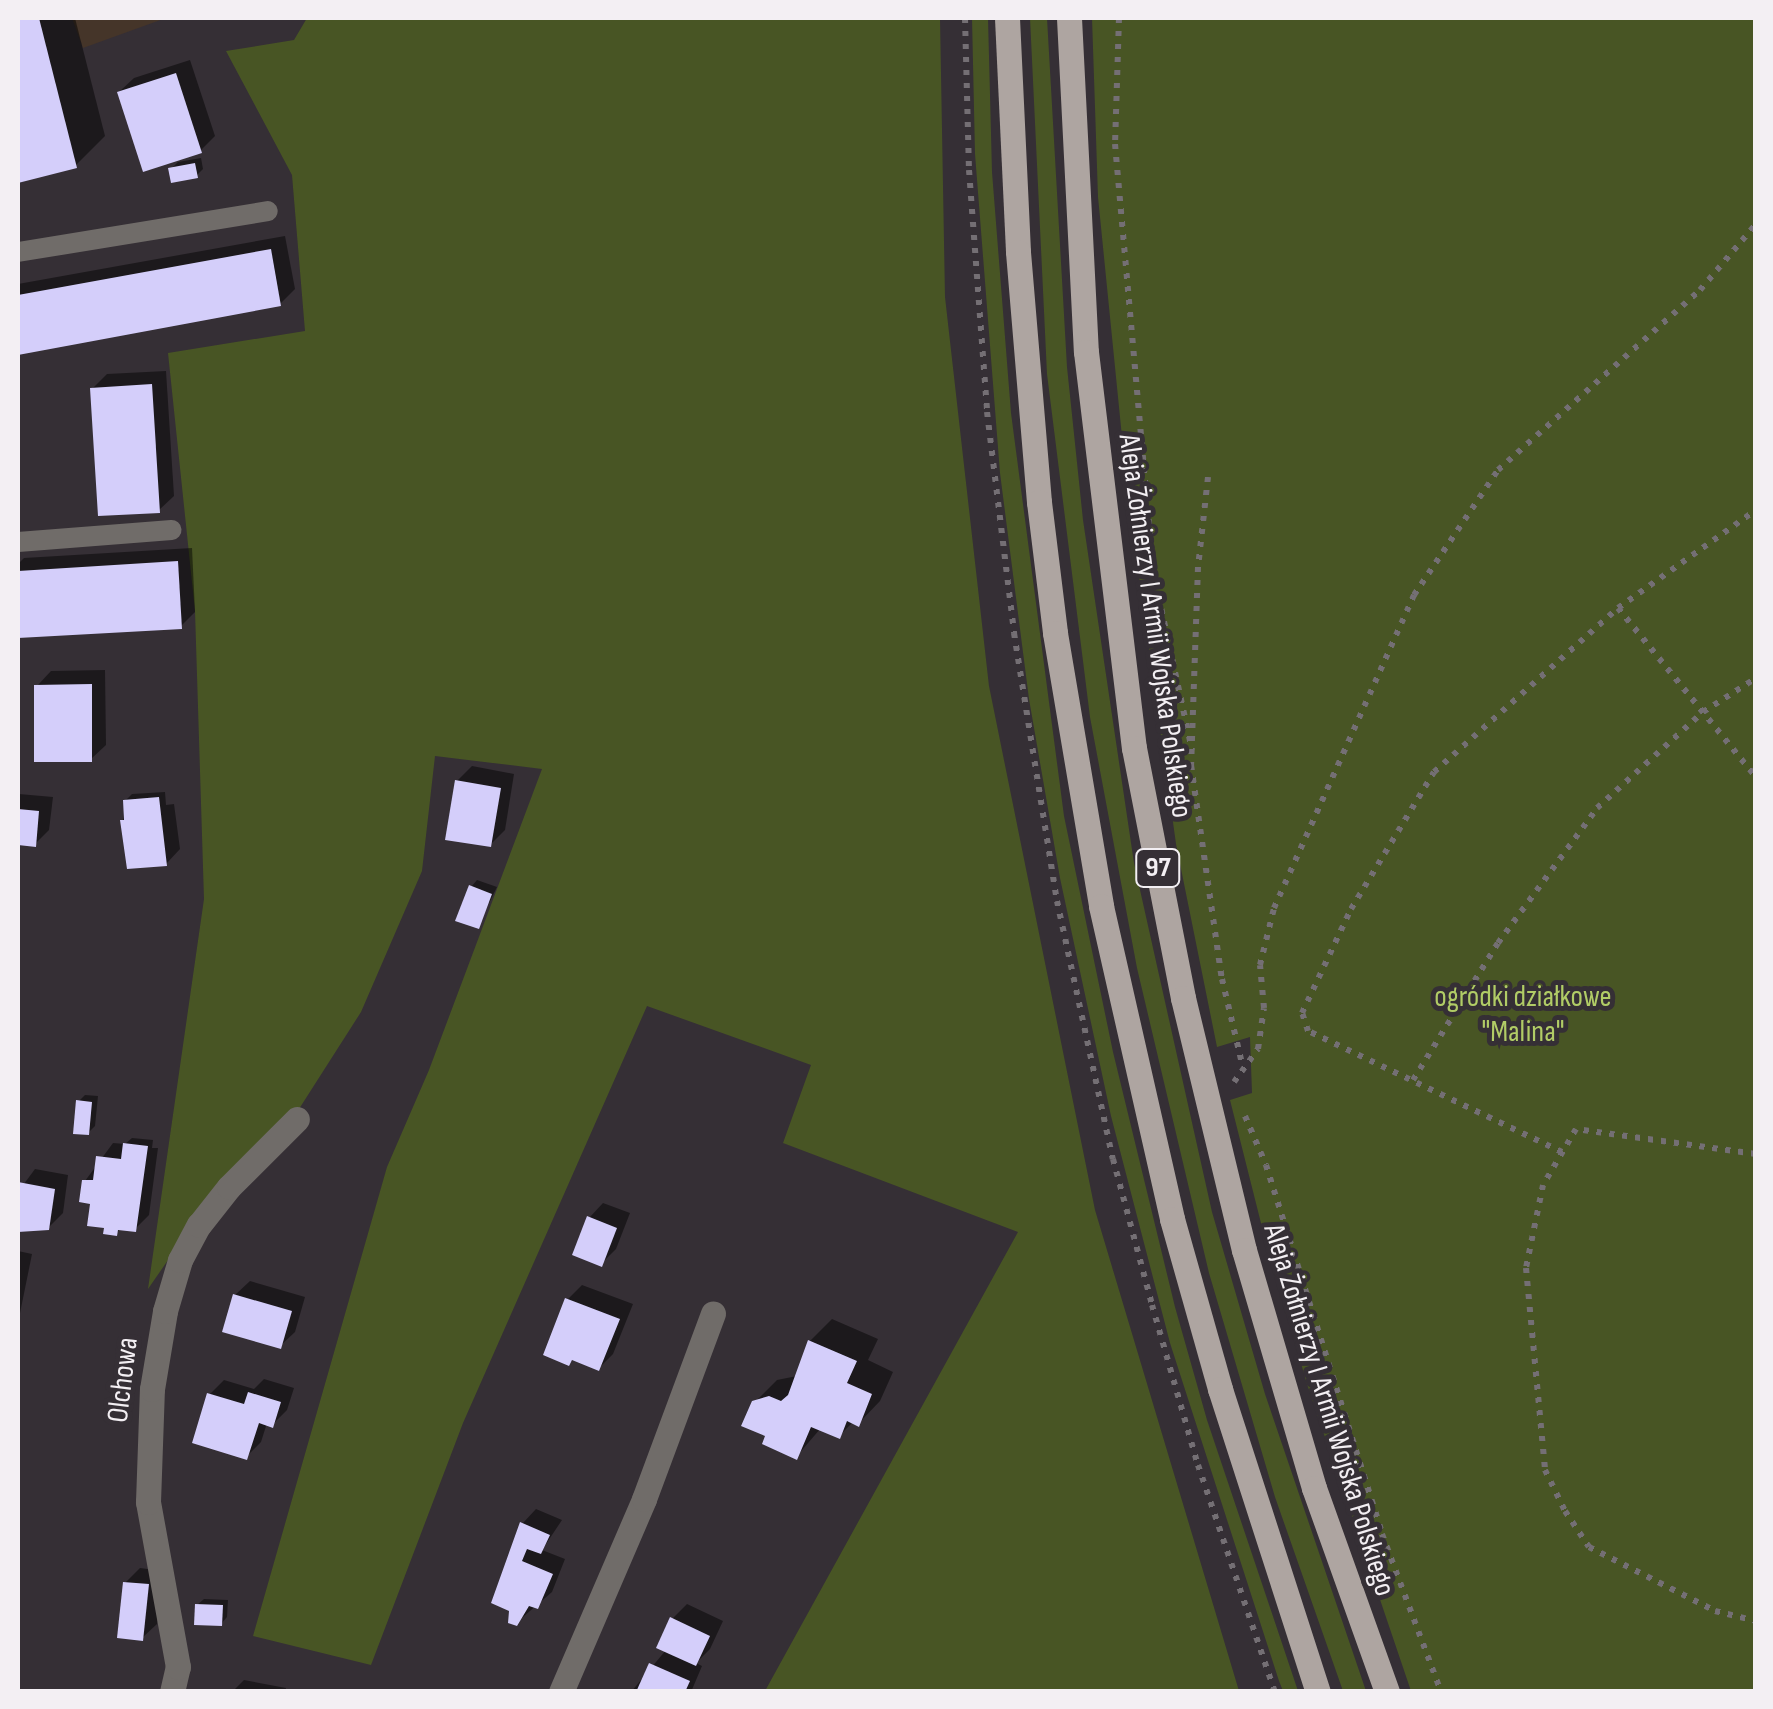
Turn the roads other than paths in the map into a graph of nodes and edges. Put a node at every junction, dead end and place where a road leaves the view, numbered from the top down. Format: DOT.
graph roads {
  1 [pos="1007,18"];
  2 [pos="1069,18"];
  3 [pos="268,211"];
  4 [pos="18,252"];
  5 [pos="172,530"];
  6 [pos="18,542"];
  7 [pos="297,1119"];
  8 [pos="714,1313"];
  9 [pos="172,1692"];
  10 [pos="562,1692"];
  11 [pos="1318,1692"];
  12 [pos="1386,1692"];
  1 -- 11 [label="main road, 97"];
  2 -- 12 [label="main road, Aleja Żołnierzy I Armii Wojska Polskiego / 97"];
  3 -- 4 [label="lane"];
  5 -- 6 [label="lane"];
  7 -- 9 [label="street, Olchowa"];
  8 -- 10 [label="street"];
}
